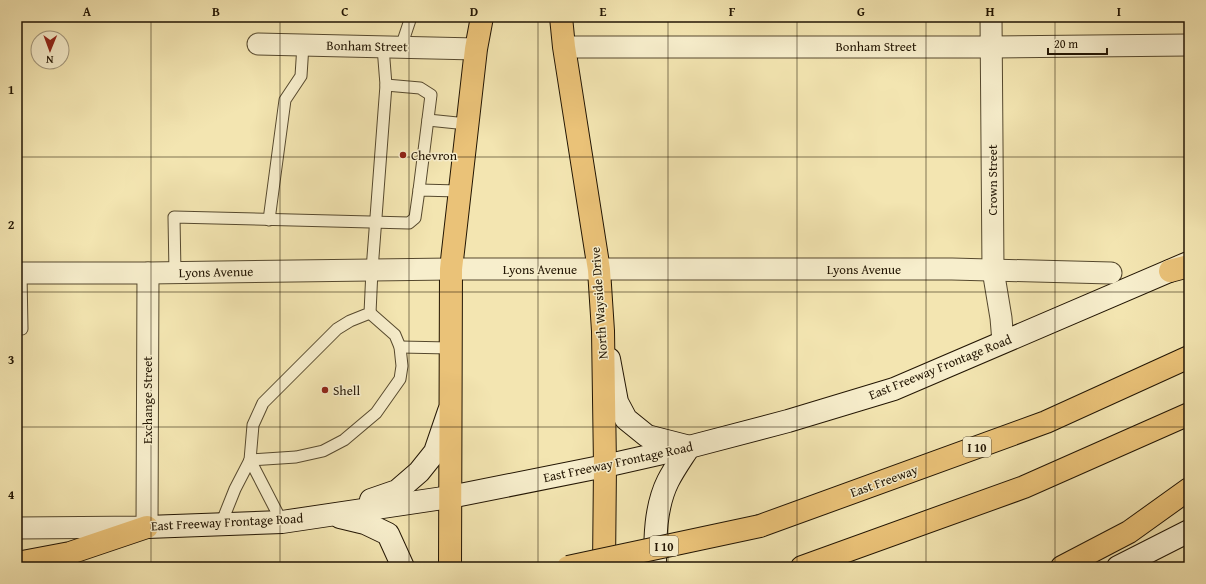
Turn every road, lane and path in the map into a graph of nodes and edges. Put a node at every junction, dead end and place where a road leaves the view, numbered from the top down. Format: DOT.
graph roads {
  1 [pos="411,17"];
  2 [pos="482,17"];
  3 [pos="561,17"];
  4 [pos="991,17"];
  5 [pos="258,44"];
  6 [pos="303,45"];
  7 [pos="1189,45"];
  8 [pos="392,47"];
  9 [pos="564,47"];
  10 [pos="992,47"];
  11 [pos="476,49"];
  12 [pos="386,86"];
  13 [pos="428,120"];
  14 [pos="467,124"];
  15 [pos="419,190"];
  16 [pos="459,191"];
  17 [pos="269,220"];
  18 [pos="376,222"];
  19 [pos="1183,267"];
  20 [pos="451,269"];
  21 [pos="372,270"];
  22 [pos="599,270"];
  23 [pos="993,270"];
  24 [pos="19,273"];
  25 [pos="148,273"];
  26 [pos="175,273"];
  27 [pos="1111,273"];
  28 [pos="370,313"];
  29 [pos="17,329"];
  30 [pos="603,331"];
  31 [pos="1003,342"];
  32 [pos="400,347"];
  33 [pos="450,348"];
  34 [pos="1189,357"];
  35 [pos="450,408"];
  36 [pos="1189,414"];
  37 [pos="689,447"];
  38 [pos="250,460"];
  39 [pos="605,466"];
  40 [pos="1189,489"];
  41 [pos="450,497"];
  42 [pos="329,515"];
  43 [pos="282,522"];
  44 [pos="221,524"];
  45 [pos="147,527"];
  46 [pos="17,528"];
  47 [pos="1189,531"];
  48 [pos="17,563"];
  49 [pos="403,567"];
  50 [pos="450,567"];
  51 [pos="568,567"];
  52 [pos="604,567"];
  53 [pos="655,567"];
  54 [pos="802,567"];
  55 [pos="1062,567"];
  56 [pos="1118,567"];
  1 -- 8 [label="lane"];
  2 -- 11 [label="main road"];
  3 -- 9 [label="main road, North Wayside Drive"];
  4 -- 10 [label="street, Crown Street"];
  5 -- 6 [label="street, Bonham Street"];
  6 -- 8 [label="street, Bonham Street"];
  6 -- 17 [label="lane"];
  7 -- 10 [label="street, Bonham Street"];
  8 -- 11 [label="street, Bonham Street"];
  8 -- 12 [label="lane"];
  9 -- 10 [label="street, Bonham Street"];
  9 -- 22 [label="main road, North Wayside Drive"];
  10 -- 23 [label="street, Crown Street"];
  11 -- 14 [label="main road"];
  12 -- 13 [label="lane"];
  12 -- 18 [label="lane"];
  13 -- 14 [label="lane"];
  13 -- 15 [label="lane"];
  14 -- 16 [label="main road"];
  15 -- 16 [label="lane"];
  15 -- 18 [label="lane"];
  16 -- 20 [label="main road"];
  17 -- 18 [label="lane"];
  17 -- 26 [label="lane"];
  18 -- 21 [label="lane"];
  19 -- 31 [label="main road, East Freeway Frontage Road"];
  20 -- 21 [label="street, Lyons Avenue"];
  20 -- 22 [label="street, Lyons Avenue"];
  20 -- 33 [label="main road"];
  21 -- 26 [label="street, Lyons Avenue"];
  21 -- 28 [label="lane"];
  22 -- 23 [label="street, Lyons Avenue"];
  22 -- 30 [label="main road, North Wayside Drive"];
  23 -- 27 [label="street, Lyons Avenue"];
  23 -- 31 [label="street, Crown Street"];
  24 -- 25 [label="street, Lyons Avenue"];
  24 -- 29 [label="lane"];
  25 -- 26 [label="street, Lyons Avenue"];
  25 -- 45 [label="street, Exchange Street"];
  28 -- 32 [label="lane"];
  28 -- 38 [label="lane"];
  30 -- 37 [label="main road"];
  30 -- 39 [label="main road, North Wayside Drive"];
  31 -- 37 [label="main road, East Freeway Frontage Road"];
  32 -- 33 [label="lane"];
  32 -- 38 [label="lane"];
  33 -- 35 [label="main road"];
  34 -- 51 [label="main road, East Freeway / I 10, bridge"];
  35 -- 41 [label="main road"];
  35 -- 42 [label="main road"];
  36 -- 54 [label="main road"];
  37 -- 39 [label="main road, East Freeway Frontage Road"];
  37 -- 53 [label="main road"];
  38 -- 43 [label="lane"];
  38 -- 44 [label="lane"];
  39 -- 41 [label="main road, East Freeway Frontage Road"];
  39 -- 52 [label="main road, North Wayside Drive"];
  40 -- 55 [label="main road"];
  41 -- 42 [label="main road, East Freeway Frontage Road"];
  41 -- 50 [label="main road"];
  42 -- 43 [label="main road, East Freeway Frontage Road"];
  42 -- 49 [label="main road"];
  43 -- 44 [label="main road, East Freeway Frontage Road"];
  44 -- 45 [label="main road, East Freeway Frontage Road"];
  45 -- 46 [label="street, East Freeway Frontage Road"];
  45 -- 48 [label="main road"];
  47 -- 56 [label="main road"];
}
